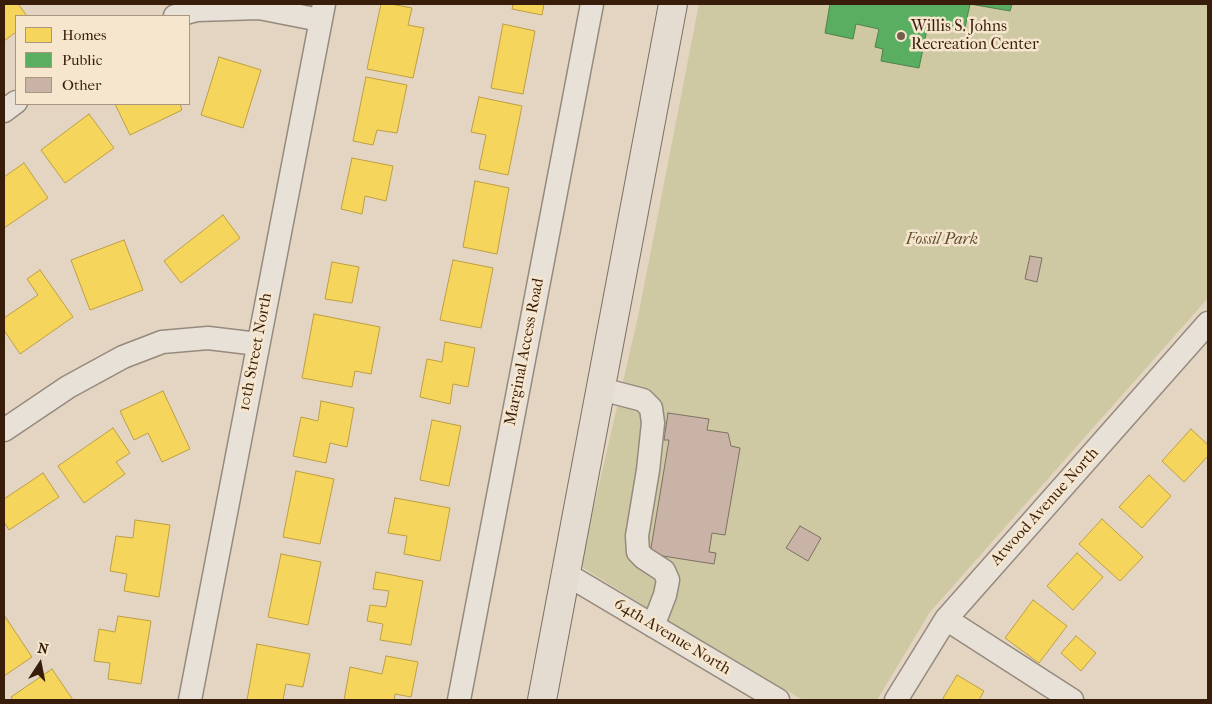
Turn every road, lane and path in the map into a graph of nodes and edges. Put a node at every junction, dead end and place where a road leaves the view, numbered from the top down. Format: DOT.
graph roads {
  1 [pos="592,4"];
  2 [pos="673,4"];
  3 [pos="322,12"];
  4 [pos="179,15"];
  5 [pos="15,103"];
  6 [pos="4,111"];
  7 [pos="1208,323"];
  8 [pos="258,344"];
  9 [pos="601,389"];
  10 [pos="4,430"];
  11 [pos="566,574"];
  12 [pos="946,619"];
  13 [pos="653,626"];
  14 [pos="190,700"];
  15 [pos="459,700"];
  16 [pos="542,700"];
  17 [pos="778,700"];
  18 [pos="896,700"];
  19 [pos="1072,700"];
  1 -- 15 [label="street, Marginal Access Road"];
  2 -- 9 [label="main road"];
  3 -- 4 [label="street"];
  3 -- 8 [label="street, 10th Street North"];
  5 -- 6 [label="street"];
  7 -- 12 [label="street, Atwood Avenue North"];
  8 -- 10 [label="street"];
  8 -- 14 [label="street, 10th Street North"];
  9 -- 11 [label="main road"];
  9 -- 13 [label="street"];
  11 -- 13 [label="street, 64th Avenue North"];
  11 -- 16 [label="main road"];
  12 -- 18 [label="street, Atwood Avenue North"];
  12 -- 19 [label="street"];
  13 -- 17 [label="street, 64th Avenue North"];
}
